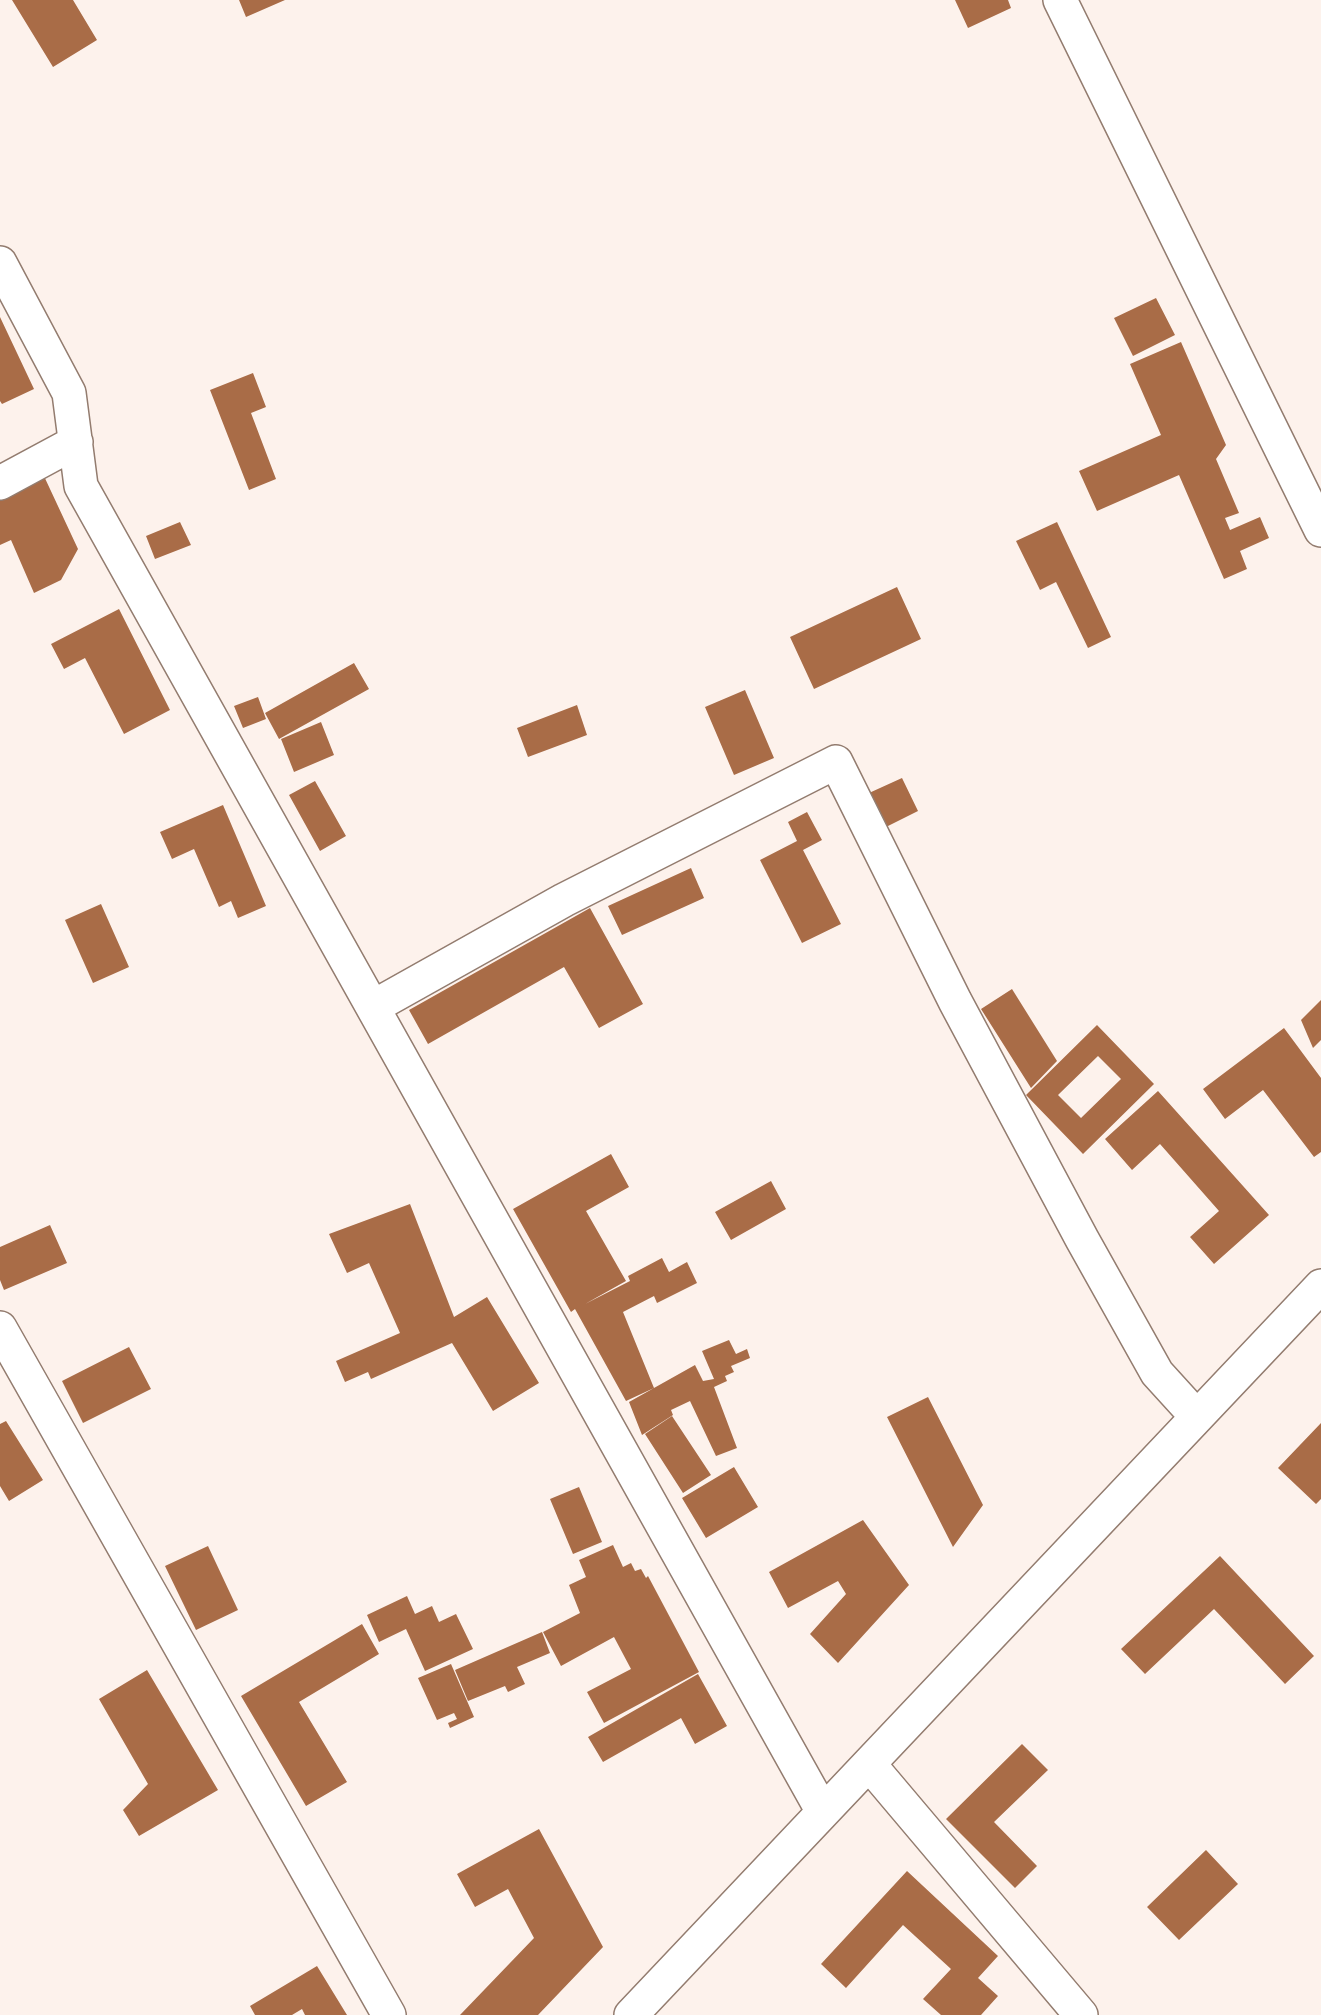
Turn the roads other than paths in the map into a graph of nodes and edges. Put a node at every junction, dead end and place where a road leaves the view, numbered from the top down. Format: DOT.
graph roads {
  1 [pos="1060,0"];
  2 [pos="0,263"];
  3 [pos="76,442"];
  4 [pos="0,483"];
  5 [pos="1321,530"];
  6 [pos="372,1007"];
  7 [pos="1321,1286"];
  8 [pos="0,1328"];
  9 [pos="1197,1417"];
  10 [pos="869,1764"];
  11 [pos="823,1812"];
  12 [pos="389,2015"];
  13 [pos="631,2015"];
  14 [pos="1081,2015"];
  1 -- 5 [label="street"];
  2 -- 3 [label="street"];
  3 -- 4 [label="street"];
  3 -- 6 [label="street"];
  6 -- 9 [label="street"];
  6 -- 11 [label="street"];
  7 -- 9 [label="street"];
  8 -- 12 [label="street"];
  9 -- 10 [label="street"];
  10 -- 11 [label="street"];
  10 -- 14 [label="street"];
  11 -- 13 [label="street"];
}
